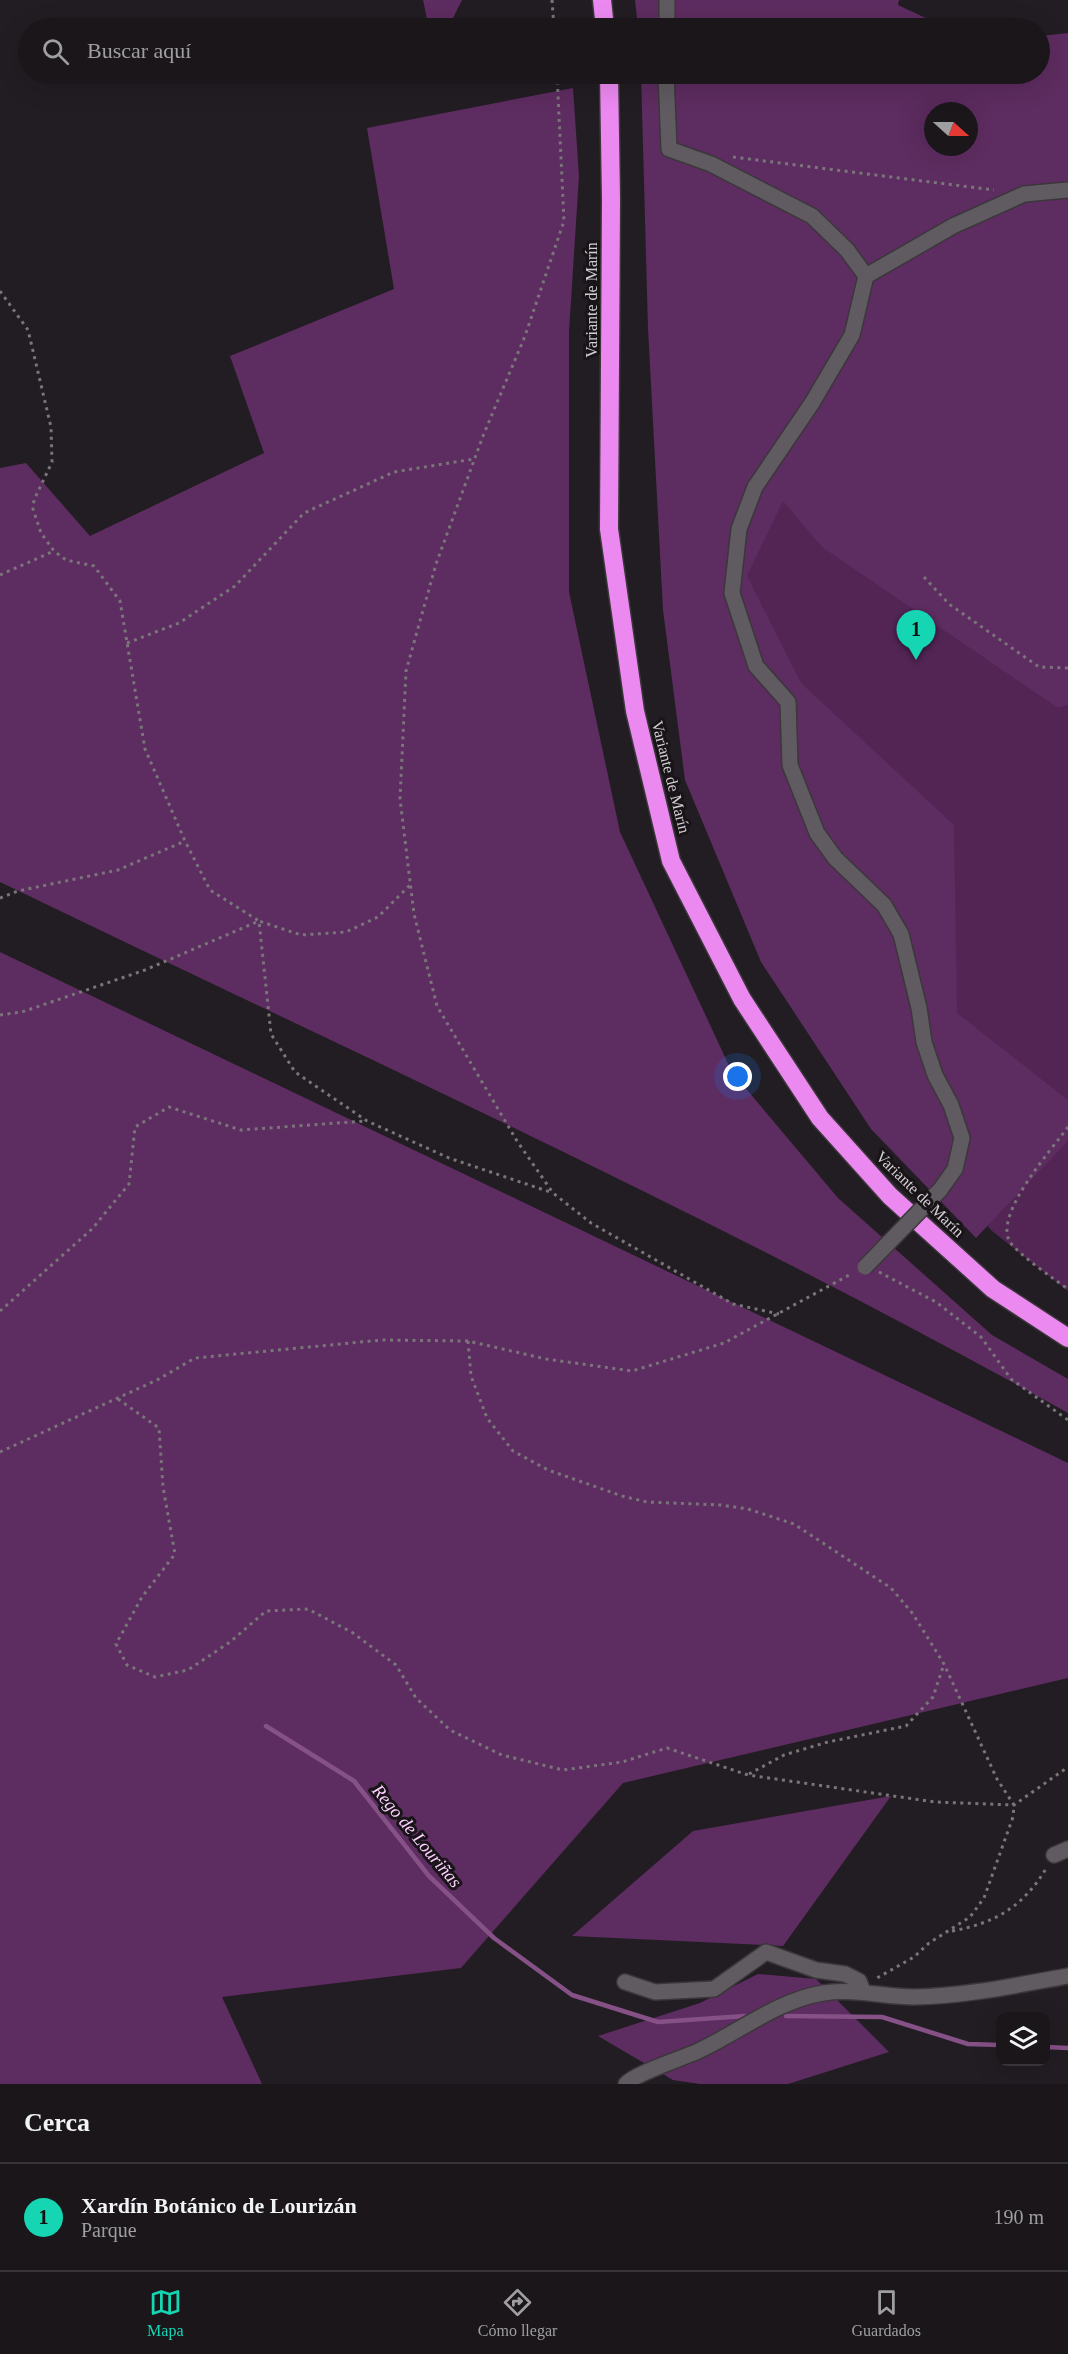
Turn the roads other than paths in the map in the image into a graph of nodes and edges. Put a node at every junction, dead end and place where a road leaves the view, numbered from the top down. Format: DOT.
graph roads {
  1 [pos="602,0"];
  2 [pos="667,0"];
  3 [pos="604,18"];
  4 [pos="667,18"];
  5 [pos="609,84"];
  6 [pos="666,84"];
  7 [pos="1068,190"];
  8 [pos="866,276"];
  9 [pos="866,1267"];
  10 [pos="1068,1338"];
  11 [pos="1068,1976"];
  12 [pos="625,1982"];
  13 [pos="863,1991"];
  14 [pos="626,2084"];
  1 -- 3 [label="highway"];
  2 -- 4 [label="street"];
  5 -- 10 [label="highway, Variante de Marín"];
  6 -- 8 [label="street"];
  7 -- 8 [label="street"];
  8 -- 9 [label="street, bridge"];
  11 -- 13 [label="street"];
  12 -- 13 [label="street"];
  13 -- 14 [label="street"];
}
